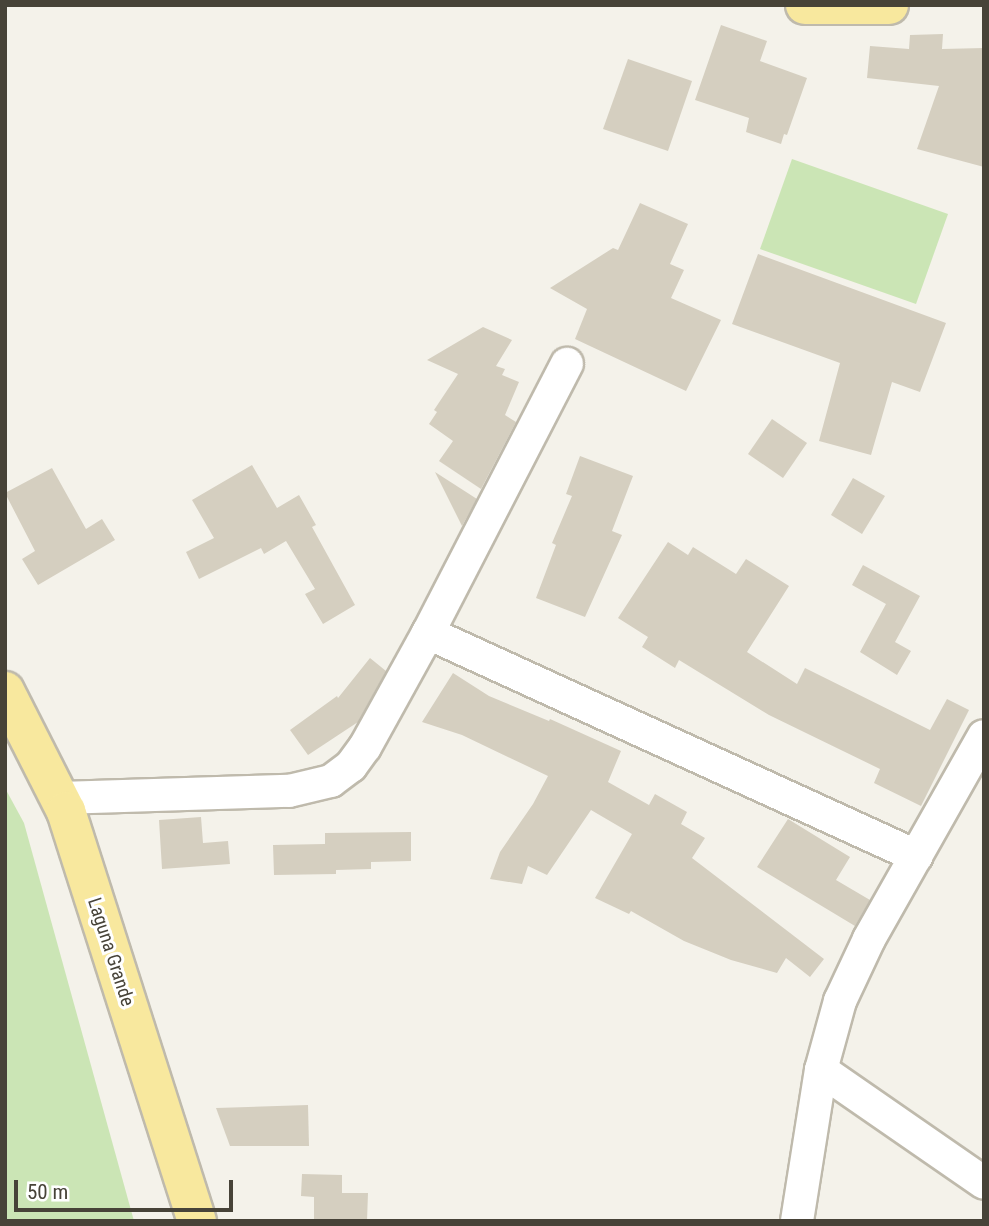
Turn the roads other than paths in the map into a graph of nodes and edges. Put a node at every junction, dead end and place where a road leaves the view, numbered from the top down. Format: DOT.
graph roads {
  1 [pos="805,5"];
  2 [pos="889,5"];
  3 [pos="832,6"];
  4 [pos="567,364"];
  5 [pos="428,633"];
  6 [pos="5,691"];
  7 [pos="984,736"];
  8 [pos="60,798"];
  9 [pos="916,856"];
  10 [pos="821,1070"];
  11 [pos="984,1183"];
  12 [pos="197,1221"];
  13 [pos="797,1221"];
  1 -- 3 [label="main road"];
  2 -- 3 [label="main road"];
  4 -- 5 [label="street"];
  5 -- 8 [label="street"];
  5 -- 9 [label="street"];
  6 -- 8 [label="main road, Laguna Grande"];
  7 -- 9 [label="street"];
  8 -- 12 [label="main road, Laguna Grande"];
  9 -- 10 [label="street"];
  10 -- 11 [label="street"];
  10 -- 13 [label="street"];
}
